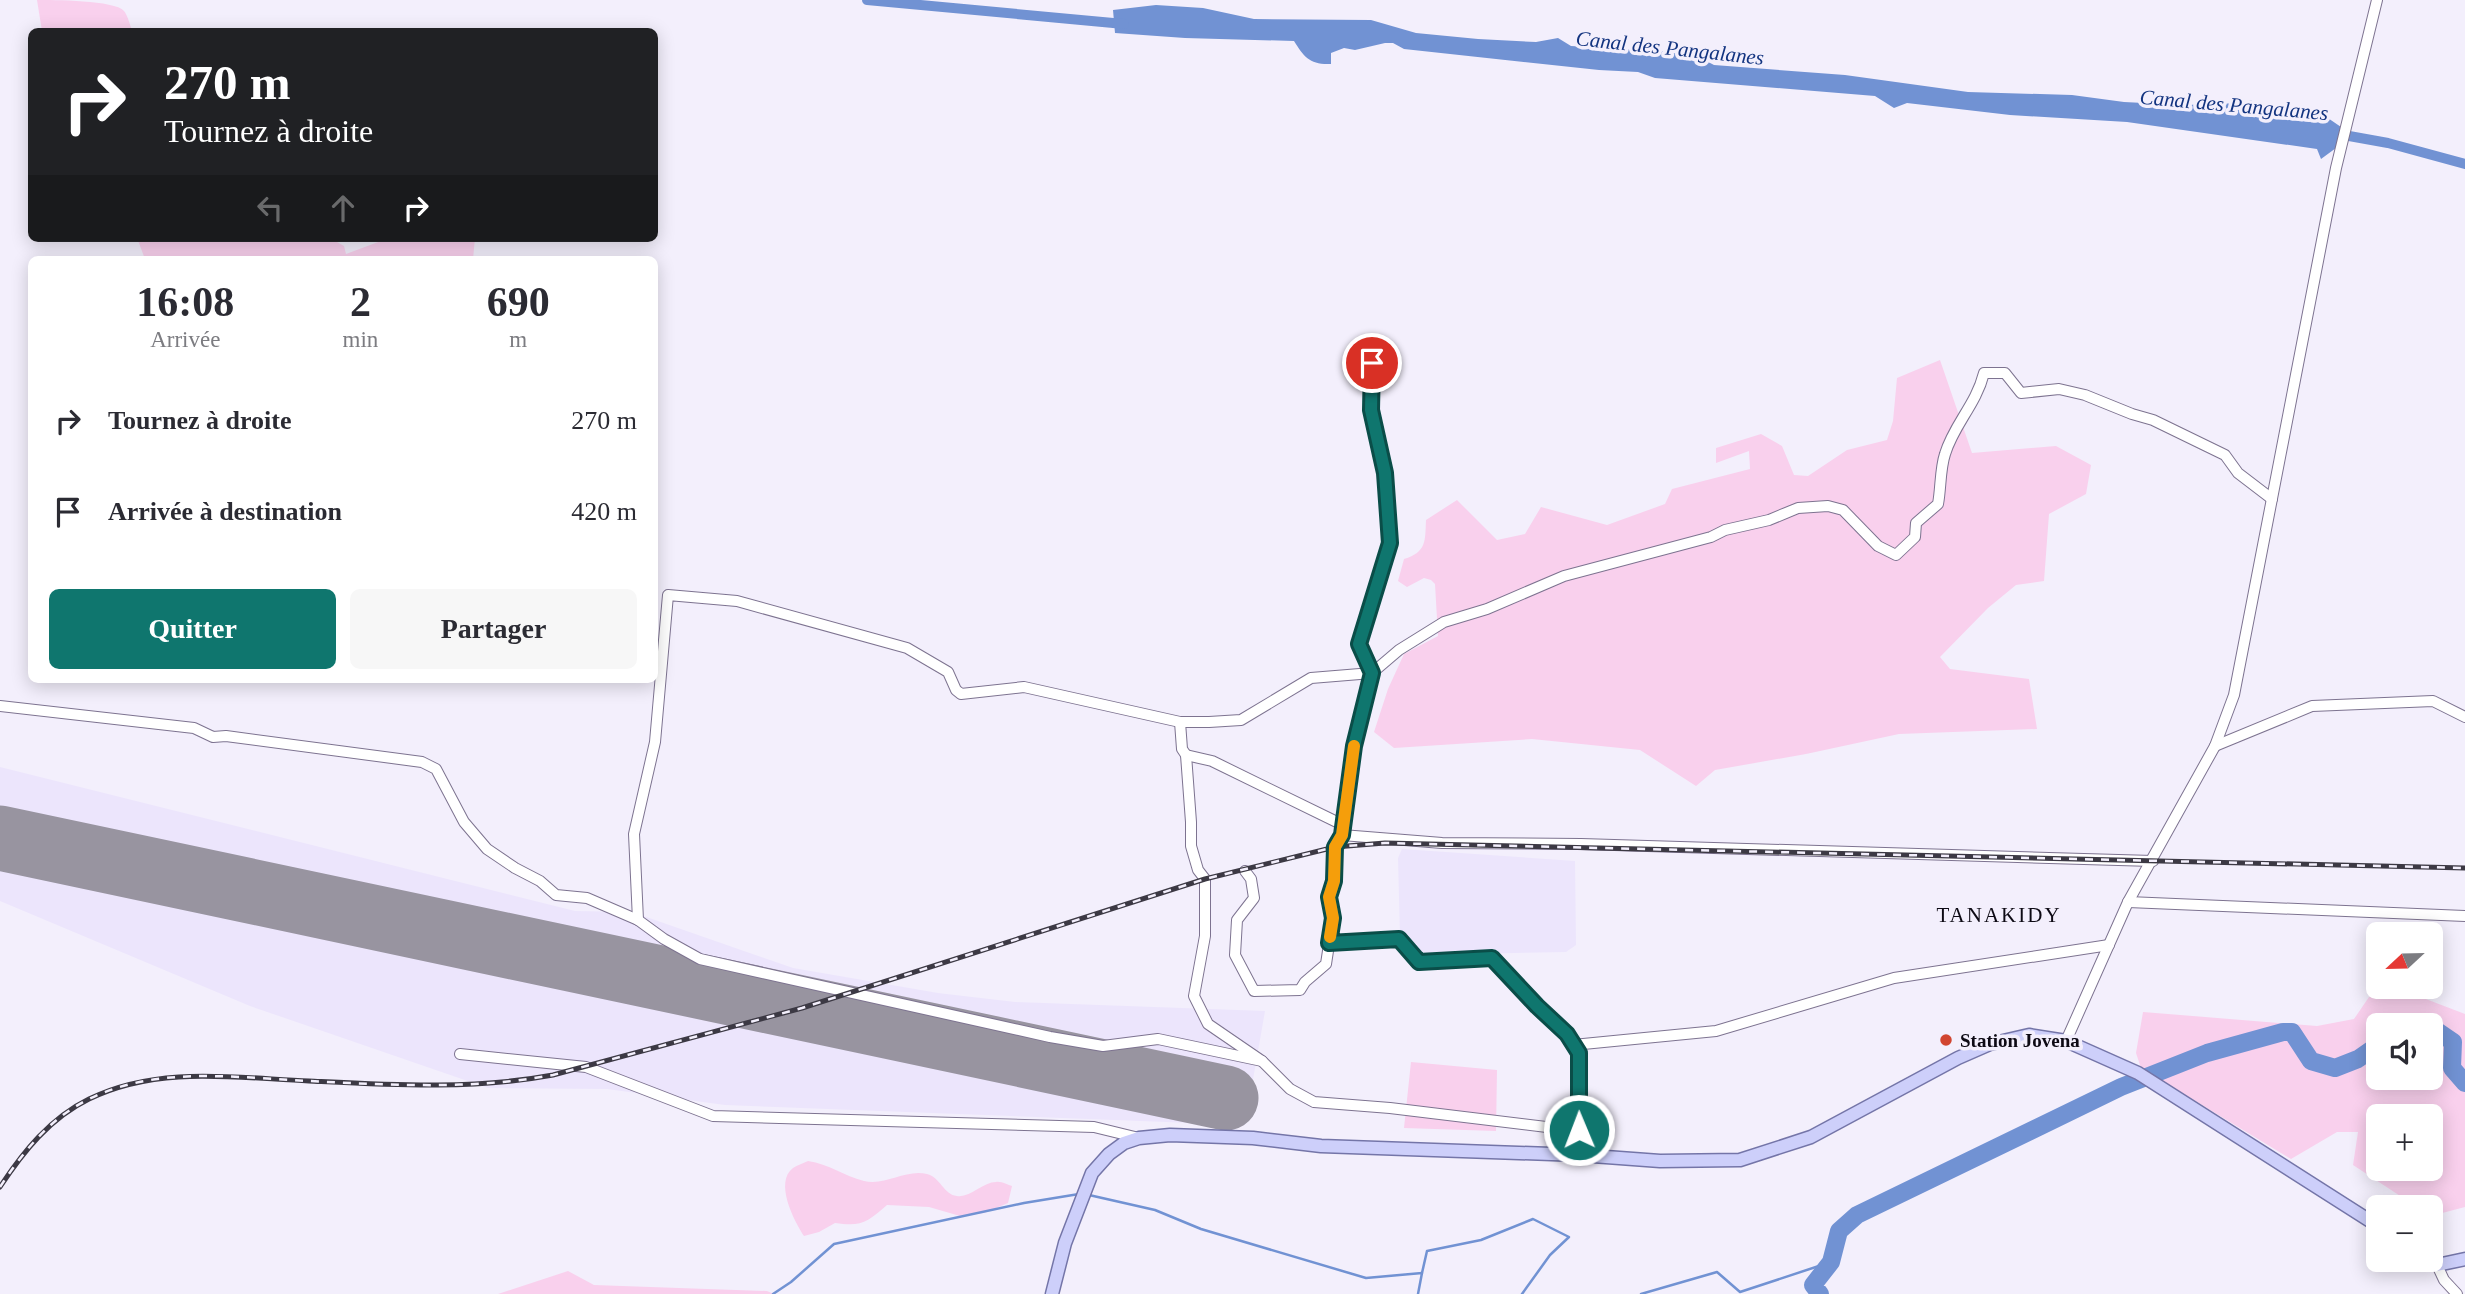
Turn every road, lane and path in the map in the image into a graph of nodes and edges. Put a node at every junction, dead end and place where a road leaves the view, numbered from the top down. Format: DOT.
graph roads {
  1 [pos="2377,0"];
  2 [pos="1373,344"];
  3 [pos="2272,499"];
  4 [pos="1372,673"];
  5 [pos="0,706"];
  6 [pos="2465,717"];
  7 [pos="1180,722"];
  8 [pos="2215,746"];
  9 [pos="1186,755"];
  10 [pos="1342,830"];
  11 [pos="2153,861"];
  12 [pos="1245,871"];
  13 [pos="2129,902"];
  14 [pos="2465,916"];
  15 [pos="638,920"];
  16 [pos="1329,943"];
  17 [pos="2109,945"];
  18 [pos="2066,1041"];
  19 [pos="1573,1045"];
  20 [pos="460,1054"];
  21 [pos="1262,1061"];
  22 [pos="1579,1130"];
  23 [pos="1139,1138"];
  24 [pos="1579,1155"];
  25 [pos="2366,1218"];
  26 [pos="2465,1259"];
  27 [pos="2443,1261"];
  28 [pos="2440,1272"];
  29 [pos="1052,1294"];
  30 [pos="2457,1294"];
  1 -- 3 [label="street"];
  2 -- 4 [label="street"];
  3 -- 4 [label="street"];
  3 -- 8 [label="street"];
  4 -- 7 [label="street"];
  4 -- 10 [label="street"];
  5 -- 15 [label="street"];
  6 -- 8 [label="street"];
  7 -- 9 [label="street"];
  7 -- 15 [label="street"];
  8 -- 11 [label="street"];
  9 -- 10 [label="street"];
  9 -- 21 [label="street"];
  10 -- 11 [label="street"];
  10 -- 16 [label="street"];
  11 -- 13 [label="street"];
  12 -- 16 [label="street"];
  13 -- 14 [label="street"];
  13 -- 17 [label="street"];
  15 -- 21 [label="street"];
  16 -- 19 [label="street"];
  17 -- 18 [label="street"];
  17 -- 19 [label="street"];
  18 -- 24 [label="main road"];
  18 -- 25 [label="main road"];
  19 -- 22 [label="street"];
  20 -- 23 [label="street"];
  21 -- 22 [label="street"];
  22 -- 24 [label="street"];
  23 -- 24 [label="main road"];
  23 -- 29 [label="main road"];
  26 -- 27 [label="main road"];
  28 -- 30 [label="street"];
}
